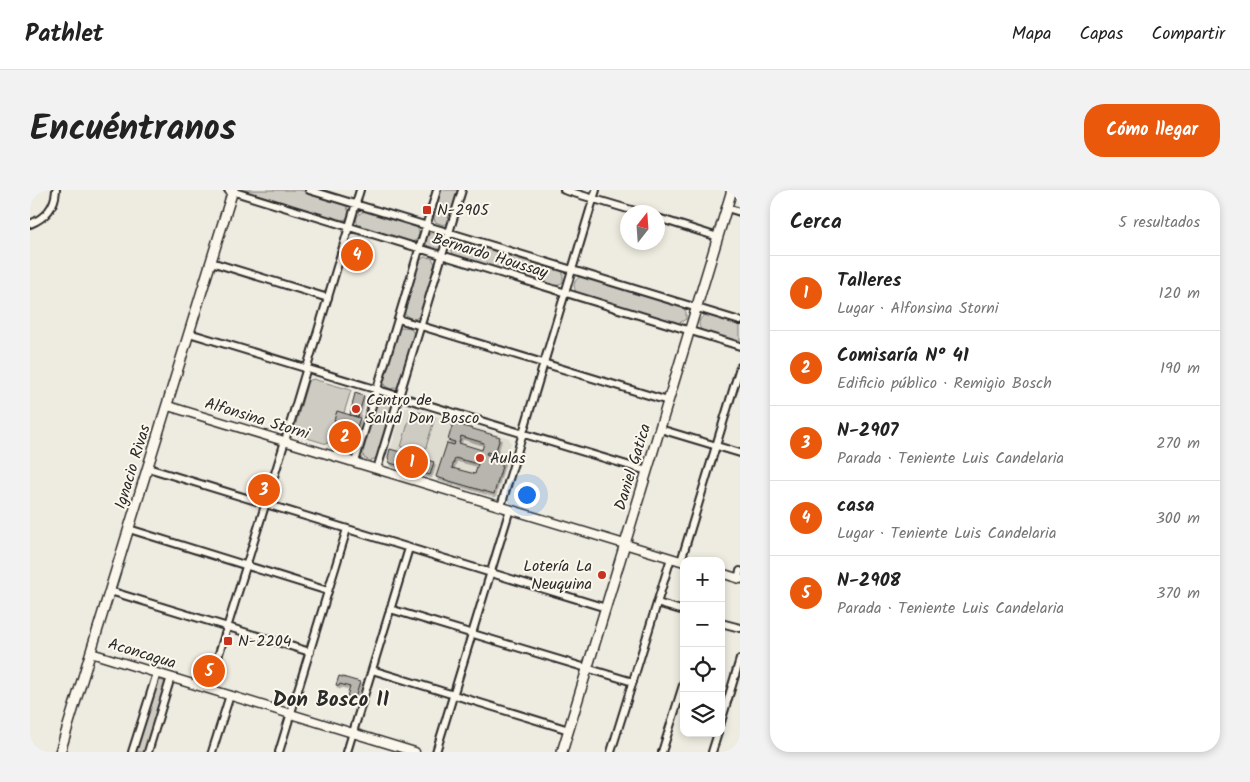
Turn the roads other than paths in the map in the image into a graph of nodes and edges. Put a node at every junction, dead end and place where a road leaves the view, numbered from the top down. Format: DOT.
graph roads {
  1 [pos="56,190"];
  2 [pos="231,190"];
  3 [pos="309,190"];
  4 [pos="360,190"];
  5 [pos="437,190"];
  6 [pos="462,190"];
  7 [pos="564,190"];
  8 [pos="596,190"];
  9 [pos="732,190"];
  10 [pos="594,199"];
  11 [pos="356,204"];
  12 [pos="620,207"];
  13 [pos="727,208"];
  14 [pos="740,212"];
  15 [pos="665,220"];
  16 [pos="30,224"];
  17 [pos="426,226"];
  18 [pos="349,227"];
  19 [pos="449,233"];
  20 [pos="718,237"];
  21 [pos="420,248"];
  22 [pos="442,255"];
  23 [pos="211,262"];
  24 [pos="572,270"];
  25 [pos="565,293"];
  26 [pos="328,298"];
  27 [pos="697,308"];
  28 [pos="398,319"];
  29 [pos="740,321"];
  30 [pos="421,326"];
  31 [pos="690,331"];
  32 [pos="190,333"];
  33 [pos="740,346"];
  34 [pos="544,363"];
  35 [pos="740,367"];
  36 [pos="307,368"];
  37 [pos="377,390"];
  38 [pos="399,396"];
  39 [pos="668,401"];
  40 [pos="168,406"];
  41 [pos="660,429"];
  42 [pos="522,434"];
  43 [pos="285,441"];
  44 [pos="716,446"];
  45 [pos="740,453"];
  46 [pos="355,462"];
  47 [pos="148,468"];
  48 [pos="377,469"];
  49 [pos="647,471"];
  50 [pos="266,504"];
  51 [pos="500,506"];
  52 [pos="510,509"];
  53 [pos="129,529"];
  54 [pos="347,529"];
  55 [pos="625,544"];
  56 [pos="409,548"];
  57 [pos="683,557"];
  58 [pos="671,558"];
  59 [pos="680,560"];
  60 [pos="246,565"];
  61 [pos="491,573"];
  62 [pos="725,574"];
  63 [pos="739,576"];
  64 [pos="328,590"];
  65 [pos="110,591"];
  66 [pos="657,603"];
  67 [pos="606,608"];
  68 [pos="390,609"];
  69 [pos="680,610"];
  70 [pos="725,624"];
  71 [pos="228,627"];
  72 [pos="740,628"];
  73 [pos="472,634"];
  74 [pos="91,652"];
  75 [pos="310,652"];
  76 [pos="740,659"];
  77 [pos="588,669"];
  78 [pos="372,670"];
  79 [pos="157,673"];
  80 [pos="170,677"];
  81 [pos="633,682"];
  82 [pos="208,688"];
  83 [pos="681,692"];
  84 [pos="230,695"];
  85 [pos="454,695"];
  86 [pos="725,709"];
  87 [pos="291,714"];
  88 [pos="569,730"];
  89 [pos="352,733"];
  90 [pos="717,737"];
  91 [pos="60,752"];
  92 [pos="132,752"];
  93 [pos="148,752"];
  94 [pos="212,752"];
  95 [pos="279,752"];
  96 [pos="347,752"];
  97 [pos="414,752"];
  98 [pos="436,752"];
  99 [pos="562,752"];
  100 [pos="612,752"];
  101 [pos="662,752"];
  102 [pos="712,752"];
  1 -- 16 [label="street"];
  2 -- 18 [label="street, Bernardo Houssay"];
  2 -- 23 [label="main road, Ignacio Rivas"];
  3 -- 11 [label="street, Bernardo Houssay"];
  4 -- 11 [label="street"];
  5 -- 17 [label="street"];
  6 -- 19 [label="street"];
  7 -- 10 [label="street"];
  8 -- 10 [label="street"];
  9 -- 13 [label="main road, Daniel Gatica"];
  10 -- 12 [label="street"];
  10 -- 24 [label="street"];
  11 -- 17 [label="street, Bernardo Houssay"];
  11 -- 18 [label="street"];
  13 -- 14 [label="street"];
  13 -- 20 [label="main road, Daniel Gatica"];
  15 -- 20 [label="street"];
  17 -- 19 [label="street, Bernardo Houssay"];
  17 -- 21 [label="street"];
  18 -- 21 [label="street, Bernardo Houssay"];
  18 -- 26 [label="street"];
  19 -- 22 [label="street"];
  19 -- 24 [label="street, Bernardo Houssay"];
  20 -- 27 [label="main road, Daniel Gatica"];
  21 -- 22 [label="street, Bernardo Houssay"];
  21 -- 28 [label="street"];
  22 -- 25 [label="street, Bernardo Houssay"];
  22 -- 30 [label="street"];
  23 -- 26 [label="street"];
  23 -- 32 [label="main road, Ignacio Rivas"];
  24 -- 25 [label="street"];
  24 -- 27 [label="street, Bernardo Houssay"];
  25 -- 31 [label="street, Bernardo Houssay"];
  25 -- 34 [label="street"];
  26 -- 36 [label="street"];
  27 -- 29 [label="street, Bernardo Houssay"];
  27 -- 31 [label="main road, Daniel Gatica"];
  28 -- 30 [label="street"];
  28 -- 37 [label="street"];
  30 -- 34 [label="street"];
  30 -- 38 [label="street"];
  31 -- 33 [label="street, Bernardo Houssay"];
  31 -- 39 [label="main road, Daniel Gatica"];
  32 -- 36 [label="street"];
  32 -- 40 [label="main road, Ignacio Rivas"];
  34 -- 39 [label="street"];
  34 -- 42 [label="street"];
  35 -- 44 [label="street"];
  36 -- 37 [label="street"];
  36 -- 43 [label="street"];
  37 -- 38 [label="street"];
  37 -- 46 [label="street"];
  38 -- 42 [label="street"];
  38 -- 48 [label="street"];
  39 -- 41 [label="main road, Daniel Gatica"];
  40 -- 43 [label="street, Alfonsina Storni"];
  40 -- 47 [label="main road, Ignacio Rivas"];
  41 -- 44 [label="street"];
  41 -- 49 [label="main road, Daniel Gatica"];
  42 -- 49 [label="street"];
  42 -- 51 [label="street"];
  43 -- 46 [label="street, Alfonsina Storni"];
  43 -- 50 [label="street"];
  44 -- 45 [label="street"];
  44 -- 57 [label="street"];
  46 -- 48 [label="street, Alfonsina Storni"];
  47 -- 50 [label="street"];
  47 -- 53 [label="main road, Ignacio Rivas"];
  48 -- 51 [label="street, Alfonsina Storni"];
  49 -- 55 [label="main road, Daniel Gatica"];
  50 -- 54 [label="street"];
  50 -- 60 [label="street"];
  51 -- 52 [label="street, Alfonsina Storni"];
  52 -- 55 [label="street, Alfonsina Storni"];
  52 -- 61 [label="street"];
  53 -- 60 [label="street"];
  53 -- 65 [label="main road, Ignacio Rivas"];
  54 -- 56 [label="street"];
  54 -- 64 [label="street"];
  55 -- 58 [label="street, Alfonsina Storni"];
  55 -- 67 [label="main road, Daniel Gatica"];
  56 -- 61 [label="street"];
  56 -- 68 [label="street"];
  58 -- 59 [label="street, Alfonsina Storni"];
  58 -- 66 [label="street"];
  60 -- 64 [label="street"];
  60 -- 71 [label="street"];
  61 -- 67 [label="street"];
  61 -- 73 [label="street"];
  62 -- 63 [label="street"];
  64 -- 75 [label="street"];
  65 -- 71 [label="street"];
  65 -- 74 [label="main road, Ignacio Rivas"];
  66 -- 69 [label="street"];
  66 -- 81 [label="street"];
  67 -- 77 [label="main road, Daniel Gatica"];
  68 -- 73 [label="street"];
  68 -- 78 [label="street"];
  70 -- 72 [label="street"];
  71 -- 75 [label="street"];
  71 -- 82 [label="street"];
  73 -- 77 [label="street"];
  73 -- 85 [label="street"];
  74 -- 79 [label="street, Aconcagua"];
  74 -- 91 [label="main road, Ignacio Rivas"];
  75 -- 87 [label="street"];
  76 -- 86 [label="street"];
  77 -- 81 [label="street"];
  77 -- 88 [label="main road, Daniel Gatica"];
  78 -- 85 [label="street"];
  78 -- 89 [label="street"];
  79 -- 80 [label="street, Aconcagua"];
  79 -- 92 [label="street"];
  80 -- 82 [label="street, Aconcagua"];
  80 -- 93 [label="street"];
  81 -- 100 [label="street"];
  82 -- 84 [label="street, Aconcagua"];
  83 -- 101 [label="street"];
  84 -- 87 [label="street, Aconcagua"];
  84 -- 94 [label="street"];
  85 -- 88 [label="street"];
  85 -- 98 [label="street"];
  87 -- 89 [label="street, Aconcagua"];
  87 -- 95 [label="street"];
  88 -- 99 [label="main road, Daniel Gatica"];
  89 -- 96 [label="street"];
  89 -- 97 [label="street, Aconcagua"];
  90 -- 102 [label="street"];
}
